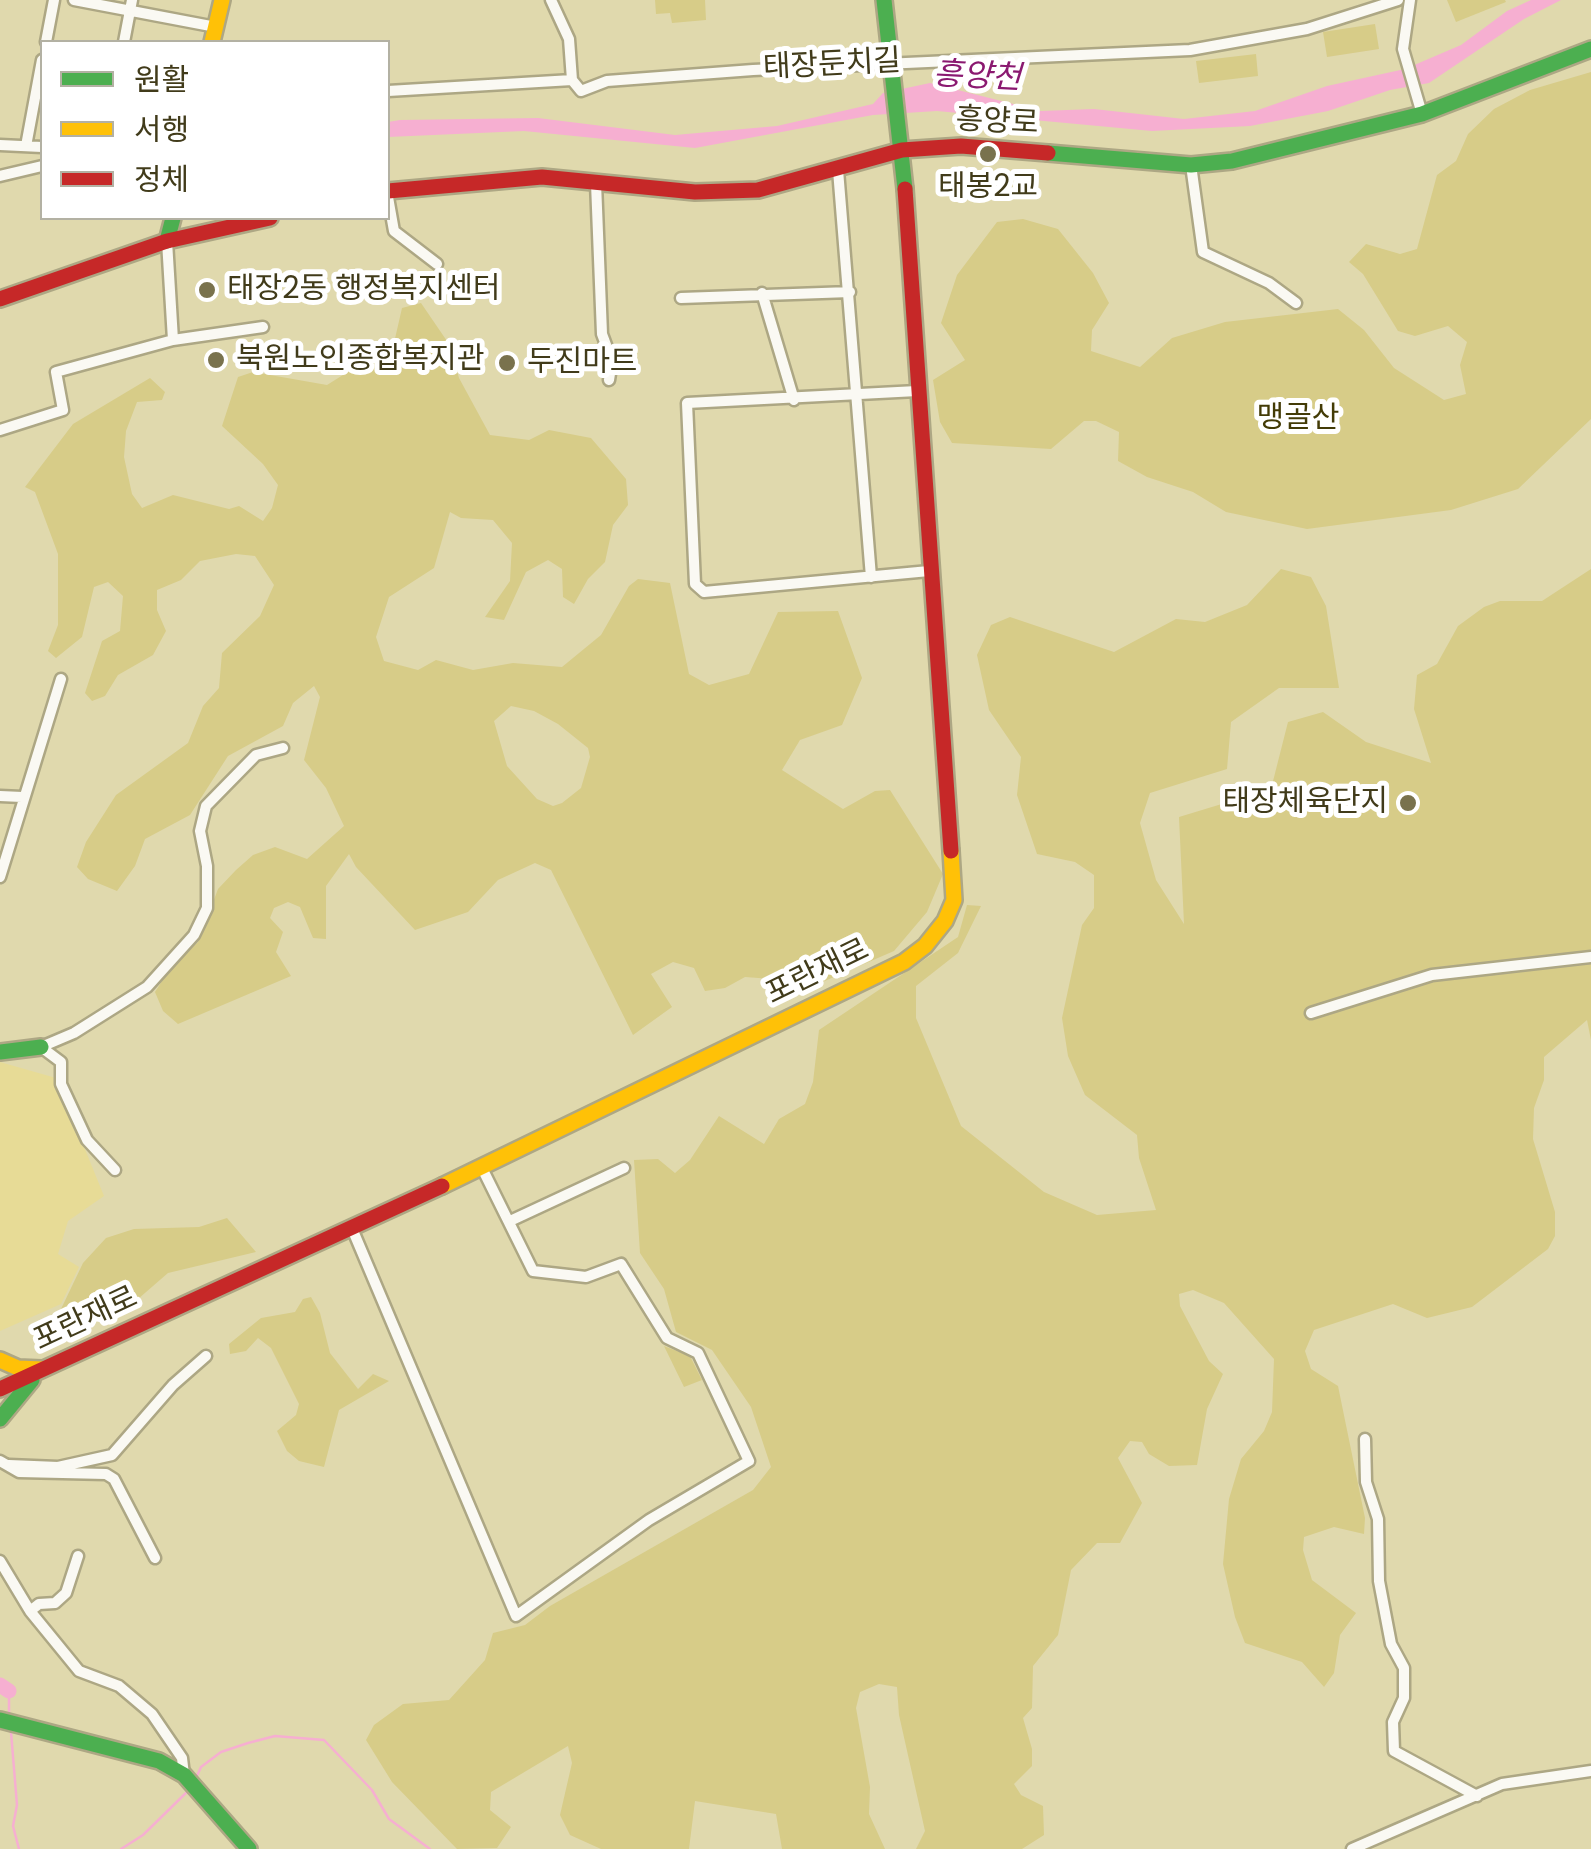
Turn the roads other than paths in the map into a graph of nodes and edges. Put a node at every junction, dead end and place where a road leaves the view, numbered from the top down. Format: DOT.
graph roads {
  1 [pos="54,0"];
  2 [pos="74,0"];
  3 [pos="222,0"];
  4 [pos="551,0"];
  5 [pos="884,0"];
  6 [pos="1398,0"];
  7 [pos="1410,0"];
  8 [pos="131,5"];
  9 [pos="214,35"];
  10 [pos="46,40"];
  11 [pos="124,40"];
  12 [pos="1591,49"];
  13 [pos="890,62"];
  14 [pos="40,71"];
  15 [pos="572,80"];
  16 [pos="390,91"];
  17 [pos="1420,108"];
  18 [pos="900,142"];
  19 [pos="0,145"];
  20 [pos="26,146"];
  21 [pos="40,147"];
  22 [pos="1191,164"];
  23 [pos="40,166"];
  24 [pos="838,170"];
  25 [pos="0,176"];
  26 [pos="596,183"];
  27 [pos="390,194"];
  28 [pos="390,206"];
  29 [pos="252,220"];
  30 [pos="170,229"];
  31 [pos="436,264"];
  32 [pos="850,292"];
  33 [pos="762,293"];
  34 [pos="682,298"];
  35 [pos="0,299"];
  36 [pos="1296,303"];
  37 [pos="263,327"];
  38 [pos="174,340"];
  39 [pos="609,380"];
  40 [pos="917,392"];
  41 [pos="858,394"];
  42 [pos="794,400"];
  43 [pos="0,430"];
  44 [pos="929,571"];
  45 [pos="871,577"];
  46 [pos="61,679"];
  47 [pos="282,748"];
  48 [pos="0,796"];
  49 [pos="22,797"];
  50 [pos="0,877"];
  51 [pos="1591,957"];
  52 [pos="1311,1013"];
  53 [pos="41,1047"];
  54 [pos="0,1052"];
  55 [pos="482,1168"];
  56 [pos="624,1168"];
  57 [pos="115,1170"];
  58 [pos="510,1221"];
  59 [pos="351,1226"];
  60 [pos="206,1356"];
  61 [pos="0,1360"];
  62 [pos="46,1369"];
  63 [pos="1,1387"];
  64 [pos="0,1417"];
  65 [pos="1365,1439"];
  66 [pos="4,1463"];
  67 [pos="78,1556"];
  68 [pos="155,1558"];
  69 [pos="0,1561"];
  70 [pos="30,1611"];
  71 [pos="0,1720"];
  72 [pos="1591,1771"];
  73 [pos="185,1777"];
  74 [pos="1477,1796"];
  75 [pos="248,1849"];
  76 [pos="1352,1849"];
  1 -- 10 [label="street"];
  2 -- 8 [label="street"];
  3 -- 9 [label="street"];
  4 -- 15 [label="street"];
  5 -- 13 [label="street, 포란재로"];
  6 -- 13 [label="street, 태장둔치길"];
  7 -- 17 [label="street"];
  8 -- 9 [label="street"];
  8 -- 11 [label="street"];
  12 -- 17 [label="street, 흥양로"];
  13 -- 15 [label="street, 태장둔치길"];
  13 -- 18 [label="street, 포란재로"];
  14 -- 20 [label="street"];
  15 -- 16 [label="street, 태장둔치길"];
  17 -- 22 [label="street, 흥양로"];
  18 -- 22 [label="street, 흥양로"];
  18 -- 24 [label="street, 흥양로"];
  18 -- 40 [label="street, 포란재로"];
  19 -- 20 [label="street"];
  20 -- 21 [label="street"];
  22 -- 36 [label="street"];
  23 -- 25 [label="street"];
  24 -- 26 [label="street, 흥양로"];
  24 -- 32 [label="street"];
  26 -- 27 [label="street, 흥양로"];
  26 -- 39 [label="street"];
  28 -- 31 [label="street"];
  29 -- 30 [label="street"];
  30 -- 35 [label="street"];
  30 -- 38 [label="street"];
  32 -- 33 [label="street"];
  32 -- 41 [label="street"];
  33 -- 34 [label="street"];
  33 -- 42 [label="street"];
  37 -- 38 [label="street"];
  38 -- 43 [label="street"];
  40 -- 41 [label="street"];
  40 -- 44 [label="street, 포란재로"];
  41 -- 42 [label="street"];
  41 -- 45 [label="street"];
  42 -- 45 [label="street"];
  44 -- 45 [label="street"];
  44 -- 55 [label="street, 포란재로"];
  46 -- 49 [label="street"];
  47 -- 53 [label="street"];
  48 -- 49 [label="street"];
  49 -- 50 [label="street"];
  51 -- 52 [label="street"];
  53 -- 54 [label="street"];
  53 -- 57 [label="street"];
  55 -- 58 [label="street"];
  55 -- 59 [label="street, 포란재로"];
  56 -- 58 [label="street"];
  58 -- 59 [label="street"];
  59 -- 62 [label="street, 포란재로"];
  60 -- 66 [label="street"];
  61 -- 62 [label="street"];
  62 -- 63 [label="street, 포란재로"];
  62 -- 64 [label="street"];
  63 -- 64 [label="street"];
  65 -- 74 [label="street"];
  66 -- 68 [label="street"];
  67 -- 70 [label="street"];
  69 -- 70 [label="street"];
  70 -- 73 [label="street"];
  71 -- 73 [label="street"];
  72 -- 74 [label="street"];
  73 -- 75 [label="street"];
  74 -- 76 [label="street"];
}
